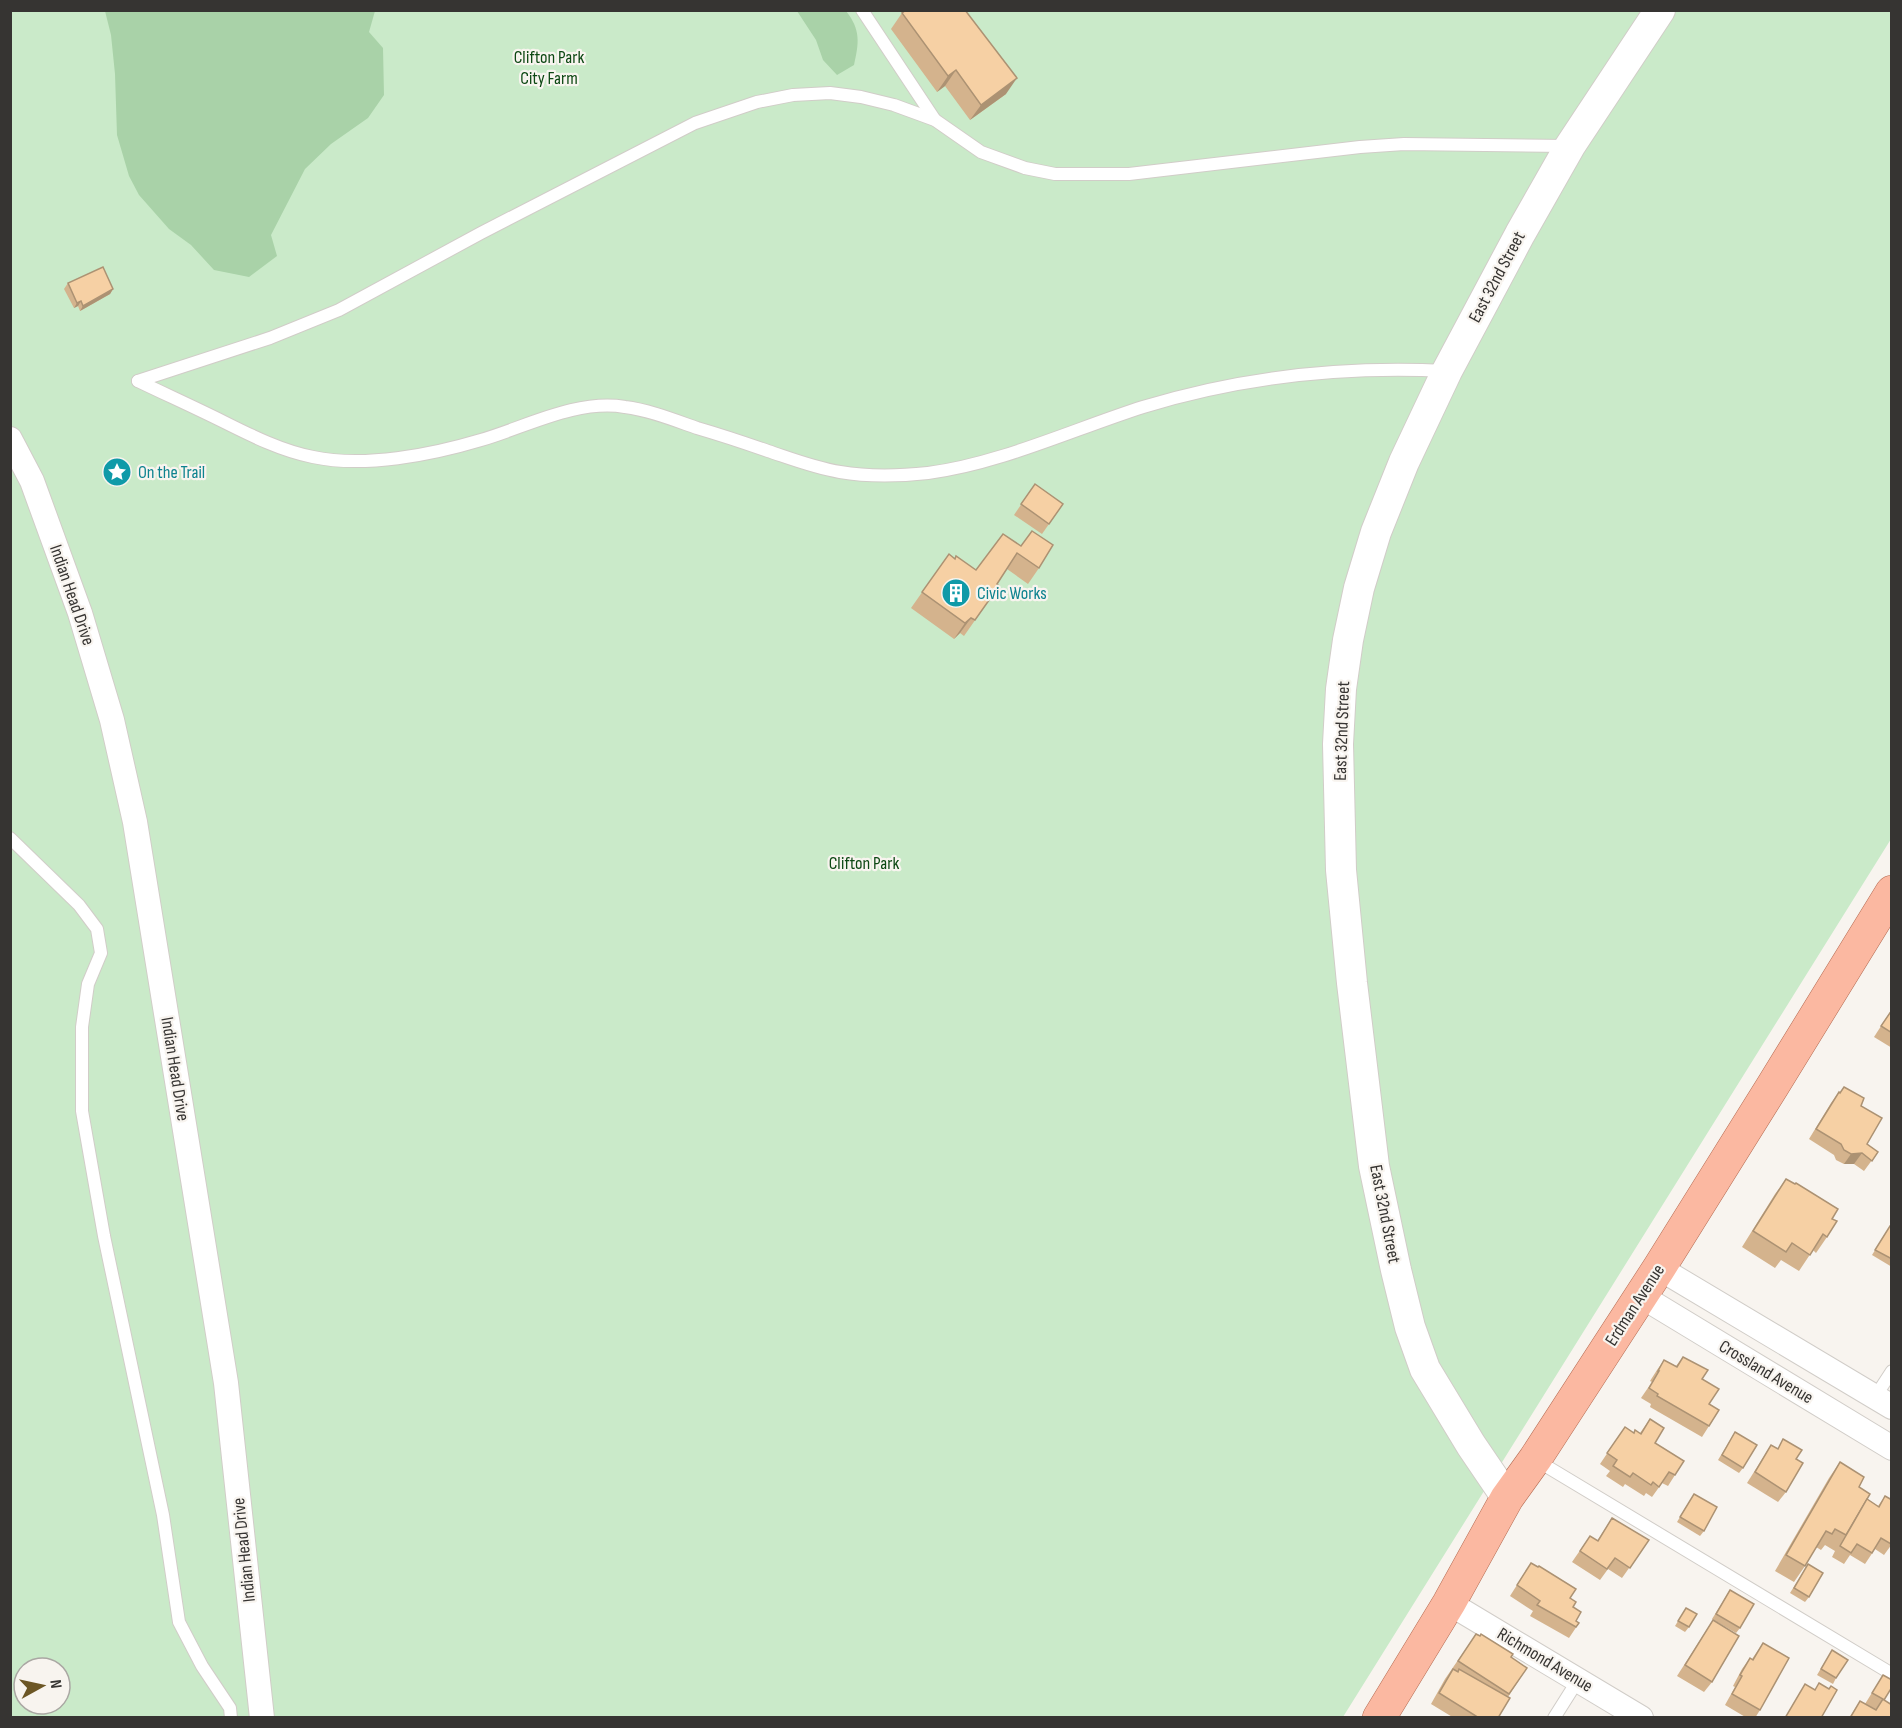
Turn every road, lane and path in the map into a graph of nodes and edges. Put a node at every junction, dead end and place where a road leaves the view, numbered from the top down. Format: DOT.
graph roads {
  1 [pos="862,10"];
  2 [pos="1660,10"];
  3 [pos="935,120"];
  4 [pos="1570,146"];
  5 [pos="1447,371"];
  6 [pos="10,439"];
  7 [pos="10,838"];
  8 [pos="1892,892"];
  9 [pos="1659,1268"];
  10 [pos="1641,1296"];
  11 [pos="1892,1371"];
  12 [pos="1883,1402"];
  13 [pos="1892,1448"];
  14 [pos="1535,1459"];
  15 [pos="1507,1498"];
  16 [pos="1449,1603"];
  17 [pos="1892,1674"];
  18 [pos="1578,1680"];
  19 [pos="231,1718"];
  20 [pos="262,1718"];
  21 [pos="1379,1718"];
  22 [pos="1554,1718"];
  23 [pos="1641,1718"];
  1 -- 3 [label="lane"];
  2 -- 4 [label="street, East 32nd Street"];
  3 -- 4 [label="lane"];
  3 -- 5 [label="lane"];
  4 -- 5 [label="street, East 32nd Street"];
  5 -- 15 [label="street, East 32nd Street"];
  6 -- 20 [label="street, Indian Head Drive"];
  7 -- 19 [label="lane"];
  8 -- 9 [label="main road, Erdman Avenue"];
  9 -- 10 [label="main road, Erdman Avenue"];
  9 -- 12 [label="street, Crossland Avenue"];
  10 -- 13 [label="street, Crossland Avenue"];
  10 -- 14 [label="main road, Erdman Avenue"];
  11 -- 12 [label="lane"];
  14 -- 15 [label="main road, Erdman Avenue"];
  14 -- 17 [label="lane"];
  15 -- 16 [label="main road, Erdman Avenue"];
  16 -- 18 [label="street, Richmond Avenue"];
  16 -- 21 [label="main road, Erdman Avenue"];
  18 -- 22 [label="lane"];
  18 -- 23 [label="street, Richmond Avenue"];
}
